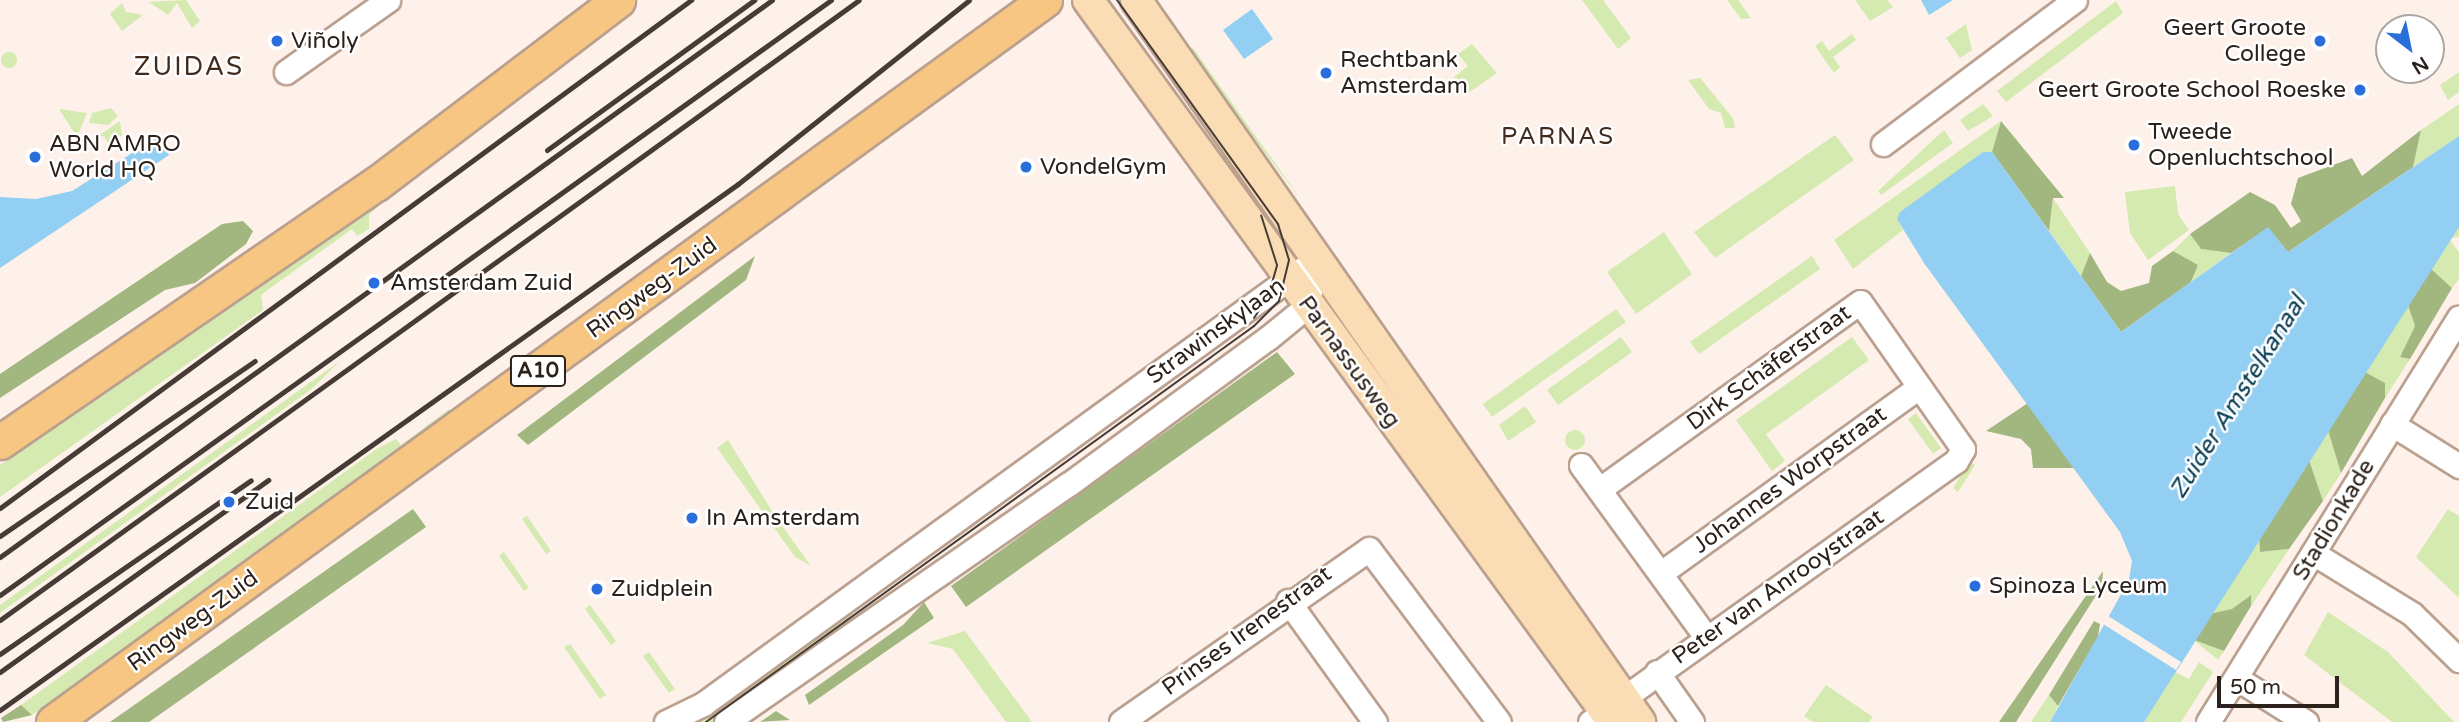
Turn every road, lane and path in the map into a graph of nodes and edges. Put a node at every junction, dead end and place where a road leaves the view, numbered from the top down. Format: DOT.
graph roads {
  1 [pos="388,0"];
  2 [pos="618,0"];
  3 [pos="1088,0"];
  4 [pos="1136,0"];
  5 [pos="2074,0"];
  6 [pos="1033,9"];
  7 [pos="286,72"];
  8 [pos="1883,144"];
  9 [pos="1317,260"];
  10 [pos="1287,278"];
  11 [pos="1307,306"];
  12 [pos="2459,317"];
  13 [pos="1919,387"];
  14 [pos="2392,424"];
  15 [pos="0,442"];
  16 [pos="1053,449"];
  17 [pos="1963,449"];
  18 [pos="1581,465"];
  19 [pos="2459,466"];
  20 [pos="1015,477"];
  21 [pos="1069,484"];
  22 [pos="1600,489"];
  23 [pos="1039,506"];
  24 [pos="2314,553"];
  25 [pos="1661,573"];
  26 [pos="1288,601"];
  27 [pos="1706,637"];
  28 [pos="2459,660"];
  29 [pos="1657,673"];
  30 [pos="2236,678"];
  31 [pos="1608,713"];
  32 [pos="1135,718"];
  33 [pos="53,722"];
  34 [pos="666,722"];
  35 [pos="726,722"];
  36 [pos="1375,722"];
  37 [pos="1499,722"];
  38 [pos="1640,722"];
  39 [pos="1692,722"];
  40 [pos="2208,722"];
  41 [pos="2306,722"];
  1 -- 7 [label="street"];
  2 -- 15 [label="highway"];
  3 -- 10 [label="main road, Parnassusweg"];
  4 -- 9 [label="main road, Parnassusweg"];
  5 -- 8 [label="street"];
  6 -- 33 [label="highway, Ringweg-Zuid / A10"];
  9 -- 10 [label="street, Strawinskylaan"];
  9 -- 11 [label="street, Strawinskylaan"];
  9 -- 31 [label="main road, Parnassusweg"];
  10 -- 11 [label="main road, Parnassusweg"];
  10 -- 16 [label="street, Strawinskylaan"];
  11 -- 21 [label="street, Strawinskylaan"];
  11 -- 31 [label="main road, Parnassusweg"];
  12 -- 14 [label="street, Stadionkade"];
  13 -- 17 [label="street, Dirk Schäferstraat"];
  13 -- 22 [label="street, Dirk Schäferstraat"];
  13 -- 25 [label="street, Johannes Worpstraat"];
  14 -- 19 [label="street"];
  14 -- 24 [label="street, Stadionkade"];
  16 -- 20 [label="street, Strawinskylaan"];
  16 -- 21 [label="street"];
  17 -- 27 [label="street, Peter van Anrooystraat"];
  18 -- 22 [label="street"];
  20 -- 23 [label="street"];
  20 -- 34 [label="street, Strawinskylaan"];
  21 -- 23 [label="street, Strawinskylaan"];
  22 -- 25 [label="street"];
  23 -- 35 [label="street, Strawinskylaan"];
  24 -- 28 [label="street"];
  24 -- 30 [label="street, Stadionkade"];
  25 -- 27 [label="street"];
  26 -- 32 [label="street, Prinses Irenestraat"];
  26 -- 36 [label="street"];
  26 -- 37 [label="street, Prinses Irenestraat"];
  27 -- 29 [label="street, Peter van Anrooystraat"];
  29 -- 31 [label="street, Peter van Anrooystraat"];
  29 -- 39 [label="street"];
  30 -- 40 [label="street, Stadionkade"];
  30 -- 41 [label="street"];
  31 -- 38 [label="main road, Parnassusweg"];
}
